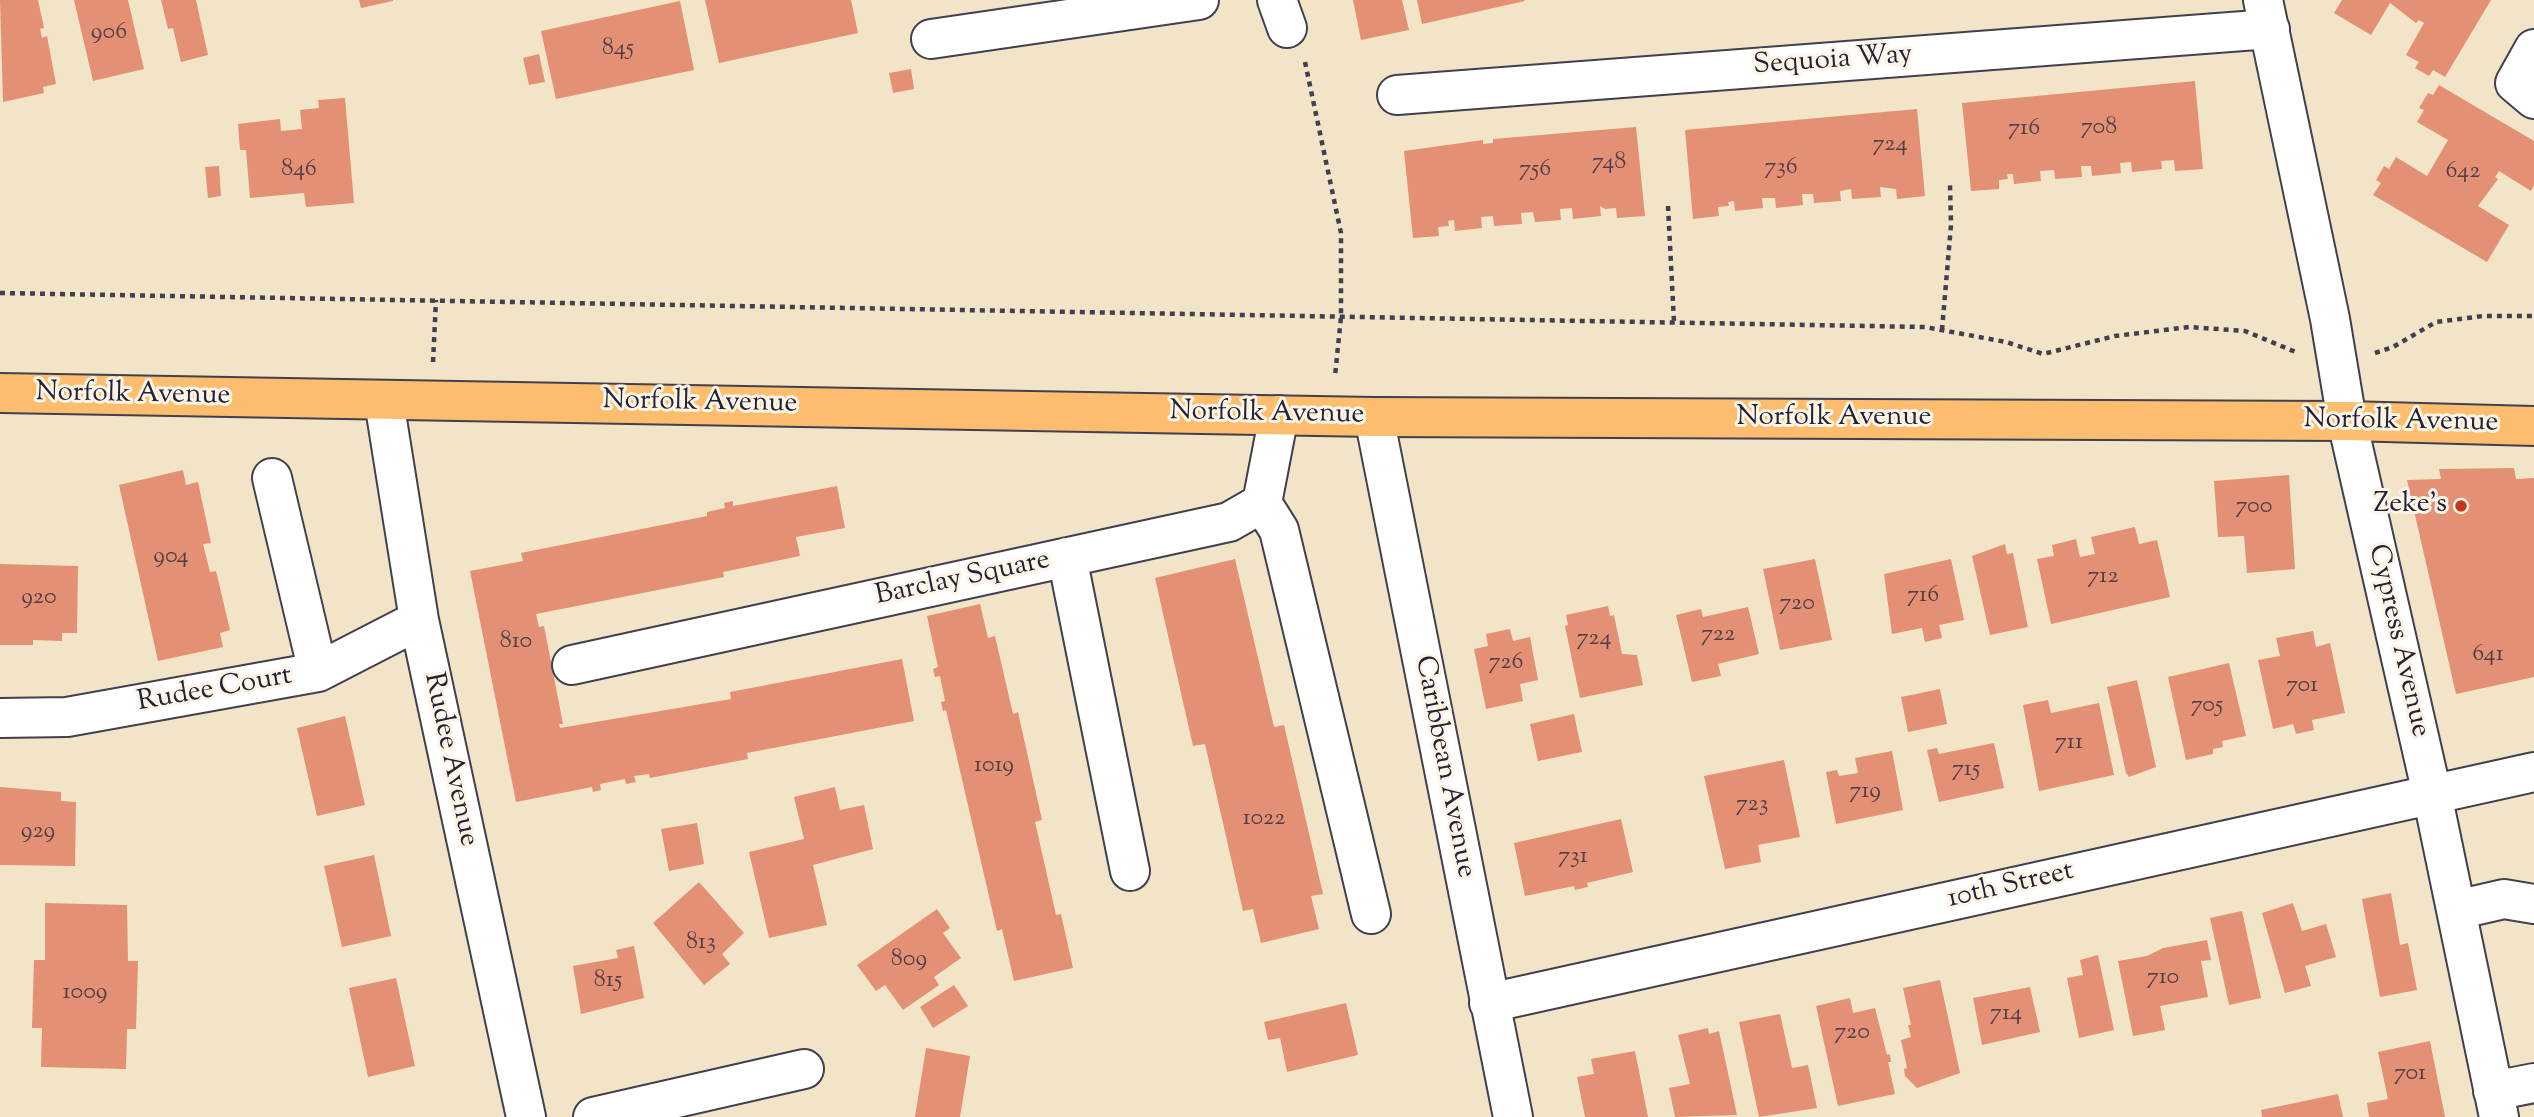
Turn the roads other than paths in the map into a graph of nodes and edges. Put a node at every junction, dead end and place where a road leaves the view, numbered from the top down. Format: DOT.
graph roads {
  1 [pos="1199,0"];
  2 [pos="2267,14"];
  3 [pos="931,39"];
  4 [pos="2534,49"];
  5 [pos="1397,95"];
  6 [pos="2534,99"];
  7 [pos="0,393"];
  8 [pos="384,401"];
  9 [pos="1279,415"];
  10 [pos="1374,417"];
  11 [pos="2347,421"];
  12 [pos="2534,426"];
  13 [pos="272,478"];
  14 [pos="1262,503"];
  15 [pos="1068,557"];
  16 [pos="419,620"];
  17 [pos="572,666"];
  18 [pos="318,672"];
  19 [pos="0,718"];
  20 [pos="2534,772"];
  21 [pos="2432,794"];
  22 [pos="1130,870"];
  23 [pos="2534,904"];
  24 [pos="2456,910"];
  25 [pos="1371,914"];
  26 [pos="1489,1003"];
  27 [pos="804,1069"];
  28 [pos="2534,1083"];
  29 [pos="2496,1104"];
  30 [pos="526,1117"];
  31 [pos="593,1117"];
  32 [pos="1513,1117"];
  1 -- 3 [label="street"];
  2 -- 5 [label="street, Sequoia Way"];
  2 -- 11 [label="street, Cypress Avenue"];
  4 -- 6 [label="street"];
  7 -- 8 [label="main road, Norfolk Avenue"];
  8 -- 9 [label="main road, Norfolk Avenue"];
  8 -- 16 [label="street, Rudee Avenue"];
  9 -- 10 [label="main road, Norfolk Avenue"];
  9 -- 14 [label="street"];
  10 -- 11 [label="main road, Norfolk Avenue"];
  10 -- 26 [label="street, Caribbean Avenue"];
  11 -- 12 [label="main road, Norfolk Avenue"];
  11 -- 21 [label="street, Cypress Avenue"];
  13 -- 18 [label="street"];
  14 -- 15 [label="street, Barclay Square"];
  14 -- 25 [label="street"];
  15 -- 17 [label="street, Barclay Square"];
  15 -- 22 [label="street"];
  16 -- 18 [label="street, Rudee Court"];
  16 -- 30 [label="street, Rudee Avenue"];
  18 -- 19 [label="street, Rudee Court"];
  20 -- 21 [label="street, 10th Street"];
  21 -- 24 [label="street, Cypress Avenue"];
  21 -- 26 [label="street, 10th Street"];
  23 -- 24 [label="street"];
  24 -- 29 [label="street, Cypress Avenue"];
  26 -- 32 [label="street, Caribbean Avenue"];
  27 -- 31 [label="street"];
  28 -- 29 [label="street"];
}
